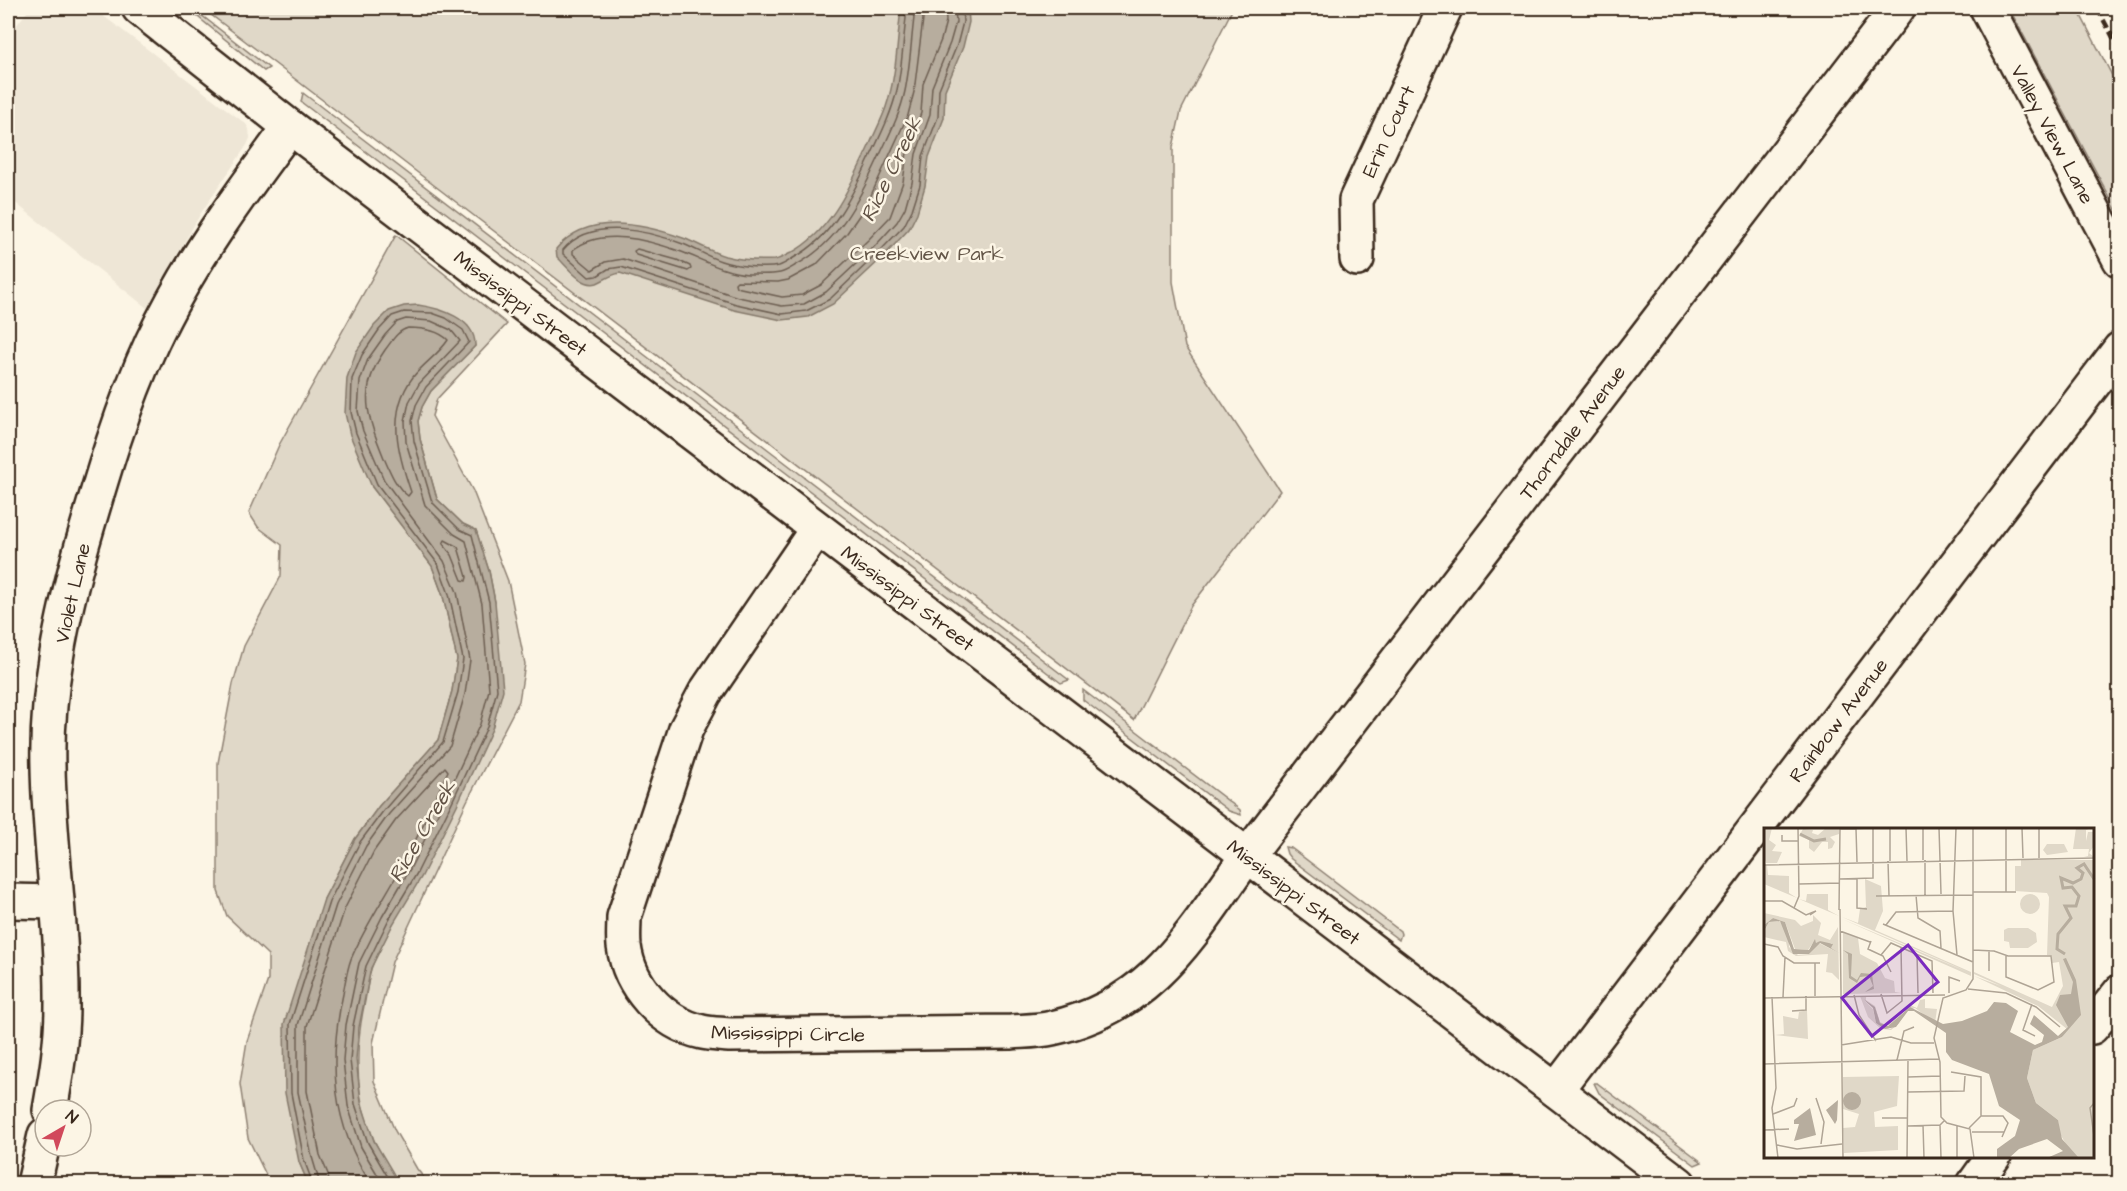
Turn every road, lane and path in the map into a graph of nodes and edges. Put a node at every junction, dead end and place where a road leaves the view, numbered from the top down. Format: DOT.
graph roads {
  1 [pos="139,8"];
  2 [pos="1445,8"];
  3 [pos="1898,8"];
  4 [pos="1987,8"];
  5 [pos="290,127"];
  6 [pos="1357,259"];
  7 [pos="2120,260"];
  8 [pos="2120,350"];
  9 [pos="817,529"];
  10 [pos="1247,856"];
  11 [pos="8,902"];
  12 [pos="57,903"];
  13 [pos="2120,992"];
  14 [pos="2094,1024"];
  15 [pos="1556,1090"];
  16 [pos="52,1098"];
  17 [pos="40,1158"];
  18 [pos="1993,1158"];
  19 [pos="34,1184"];
  20 [pos="1679,1184"];
  21 [pos="1974,1184"];
  1 -- 5 [label="street, Mississippi Street"];
  2 -- 6 [label="street, Erin Court"];
  3 -- 10 [label="street, Thorndale Avenue"];
  4 -- 7 [label="street, Valley View Lane"];
  5 -- 9 [label="street, Mississippi Street"];
  5 -- 12 [label="street, Violet Lane"];
  8 -- 15 [label="street, Rainbow Avenue"];
  9 -- 10 [label="street, Mississippi Street"];
  9 -- 10 [label="street, Mississippi Circle"];
  10 -- 15 [label="street, Mississippi Street"];
  11 -- 12 [label="street"];
  12 -- 16 [label="street, Violet Lane"];
  13 -- 14 [label="street"];
  15 -- 20 [label="street, Mississippi Street"];
  17 -- 19 [label="street"];
  18 -- 21 [label="street"];
}
